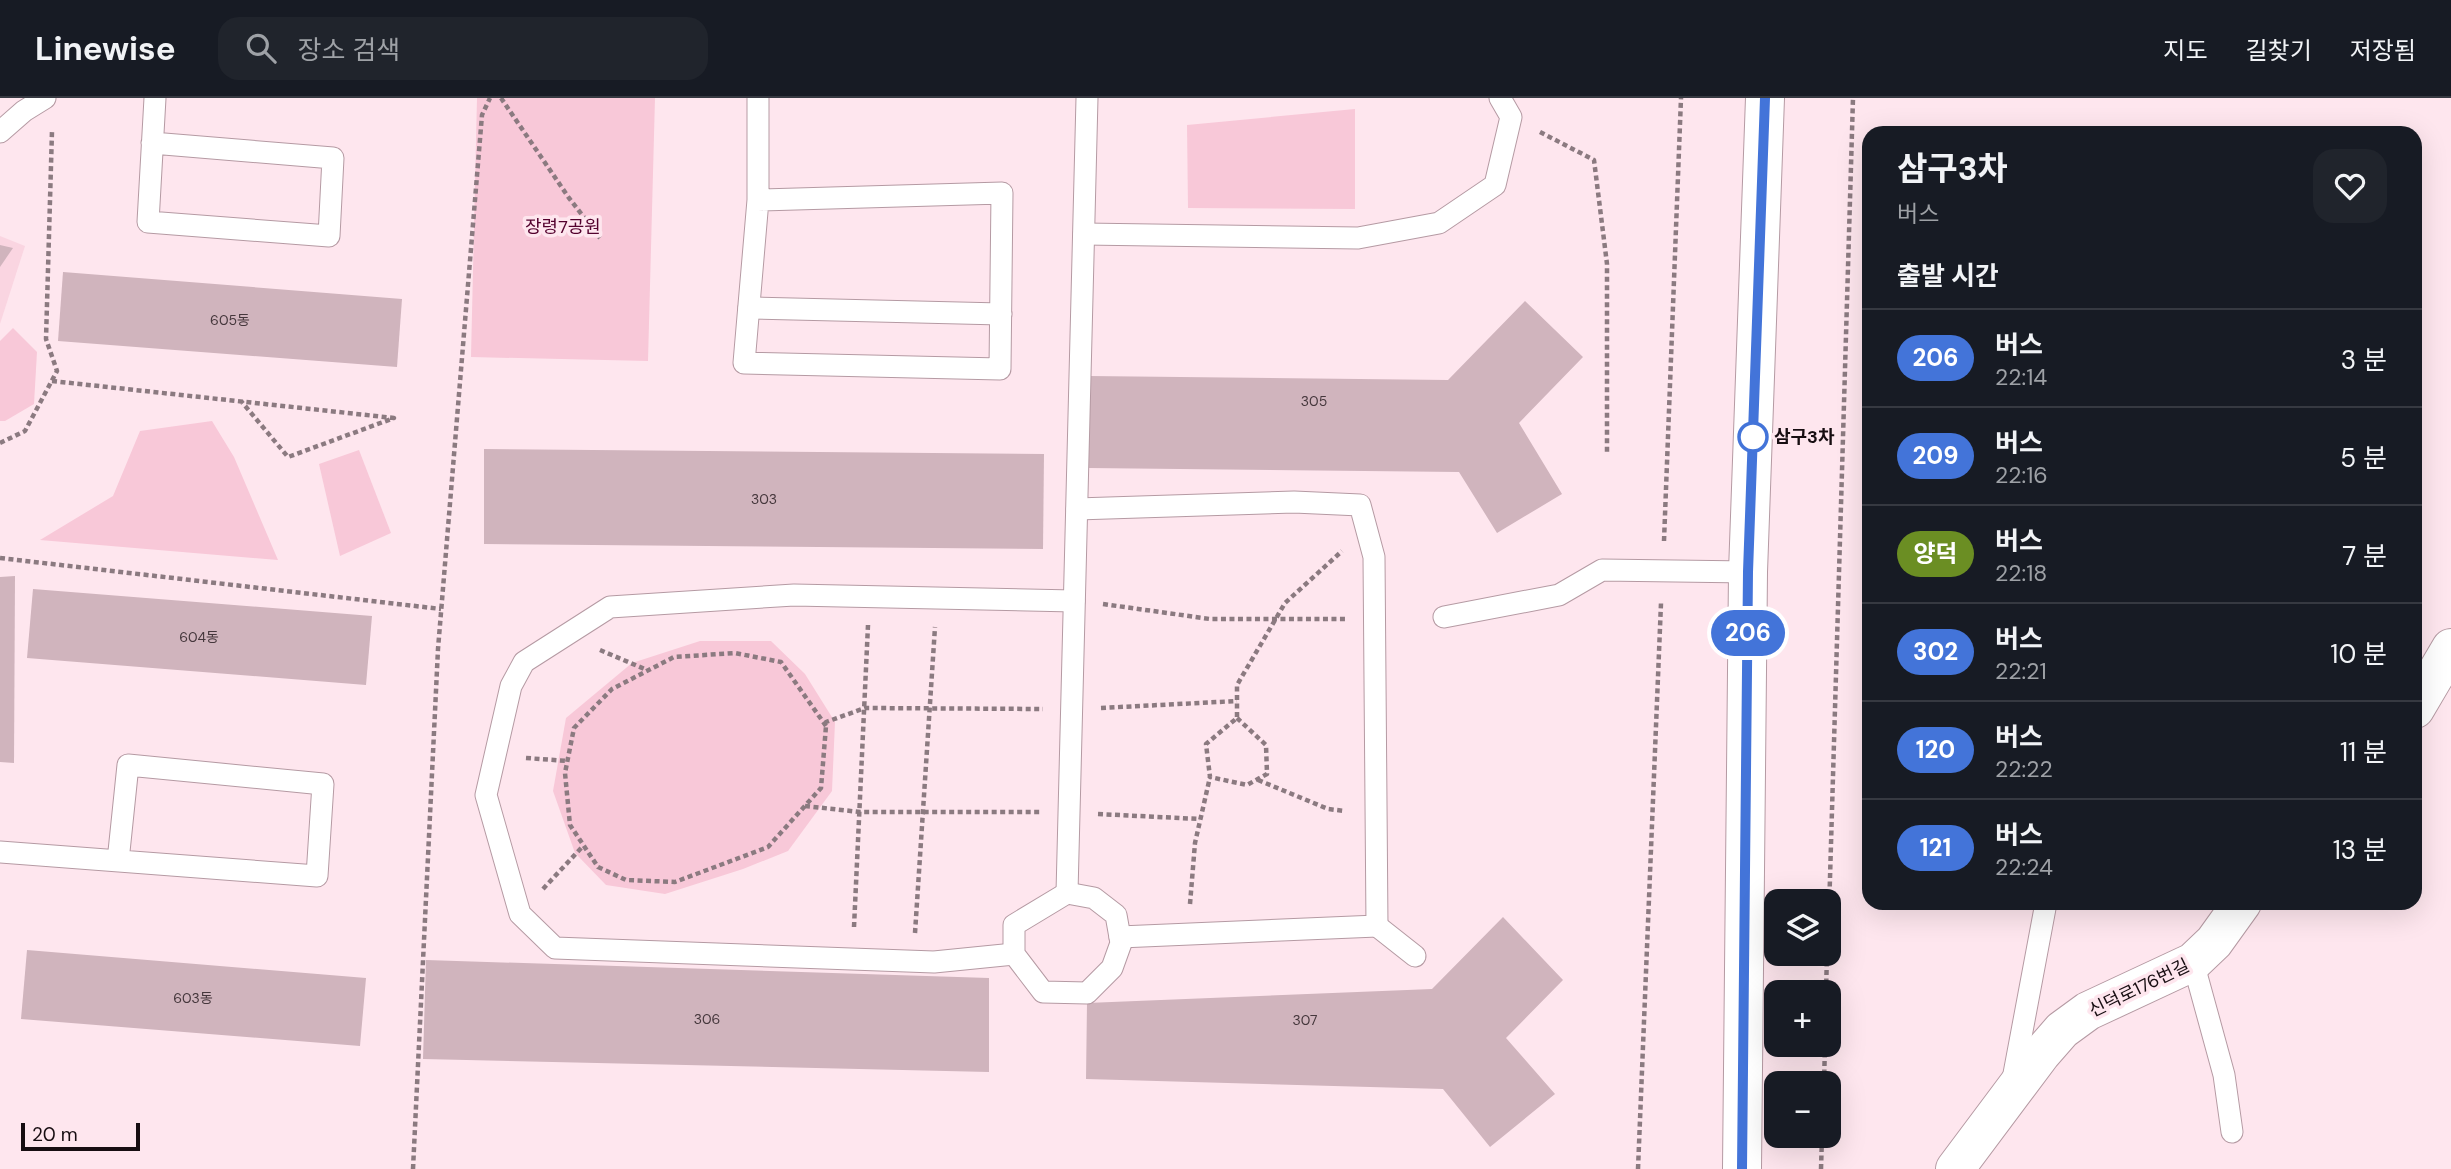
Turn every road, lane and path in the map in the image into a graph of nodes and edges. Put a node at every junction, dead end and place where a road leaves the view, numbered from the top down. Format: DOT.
graph roads {
  1 [pos="45,98"];
  2 [pos="155,98"];
  3 [pos="490,98"];
  4 [pos="500,98"];
  5 [pos="758,98"];
  6 [pos="1087,98"];
  7 [pos="1500,98"];
  8 [pos="1681,98"];
  9 [pos="1765,98"];
  10 [pos="1853,98"];
  11 [pos="1511,117"];
  12 [pos="52,125"];
  13 [pos="0,132"];
  14 [pos="152,143"];
  15 [pos="758,200"];
  16 [pos="1084,234"];
  17 [pos="600,238"];
  18 [pos="749,308"];
  19 [pos="1001,314"];
  20 [pos="52,381"];
  21 [pos="241,401"];
  22 [pos="0,443"];
  23 [pos="1607,453"];
  24 [pos="1077,509"];
  25 [pos="1366,529"];
  26 [pos="0,558"];
  27 [pos="1663,570"];
  28 [pos="1748,572"];
  29 [pos="870,597"];
  30 [pos="937,597"];
  31 [pos="1074,601"];
  32 [pos="441,609"];
  33 [pos="1444,617"];
  34 [pos="1276,619"];
  35 [pos="1374,619"];
  36 [pos="566,635"];
  37 [pos="2451,648"];
  38 [pos="647,671"];
  39 [pos="2422,697"];
  40 [pos="1237,701"];
  41 [pos="865,708"];
  42 [pos="930,708"];
  43 [pos="1072,709"];
  44 [pos="1237,718"];
  45 [pos="825,726"];
  46 [pos="494,756"];
  47 [pos="567,761"];
  48 [pos="1210,777"];
  49 [pos="1257,780"];
  50 [pos="804,806"];
  51 [pos="860,812"];
  52 [pos="923,812"];
  53 [pos="1069,812"];
  54 [pos="1376,814"];
  55 [pos="1200,819"];
  56 [pos="583,846"];
  57 [pos="0,852"];
  58 [pos="118,860"];
  59 [pos="1830,889"];
  60 [pos="1067,893"];
  61 [pos="2045,910"];
  62 [pos="2237,910"];
  63 [pos="520,914"];
  64 [pos="1377,926"];
  65 [pos="1188,934"];
  66 [pos="1120,937"];
  67 [pos="1014,954"];
  68 [pos="1415,956"];
  69 [pos="853,960"];
  70 [pos="913,962"];
  71 [pos="2193,962"];
  72 [pos="2010,1094"];
  73 [pos="2232,1132"];
  74 [pos="1822,1148"];
  75 [pos="413,1169"];
  76 [pos="1638,1169"];
  77 [pos="1742,1169"];
  78 [pos="1821,1169"];
  79 [pos="1955,1169"];
  1 -- 13 [label="lane"];
  2 -- 14 [label="lane"];
  3 -- 32 [label="path"];
  4 -- 17 [label="path"];
  5 -- 15 [label="lane"];
  6 -- 16 [label="lane"];
  7 -- 11 [label="lane"];
  8 -- 27 [label="path"];
  9 -- 28 [label="street"];
  10 -- 59 [label="path"];
  11 -- 16 [label="lane"];
  11 -- 23 [label="path"];
  12 -- 20 [label="path"];
  14 -- 14 [label="lane"];
  15 -- 18 [label="lane"];
  15 -- 19 [label="lane"];
  16 -- 24 [label="lane"];
  18 -- 19 [label="lane"];
  18 -- 19 [label="lane"];
  20 -- 21 [label="path"];
  20 -- 22 [label="path"];
  21 -- 21 [label="path"];
  24 -- 25 [label="lane"];
  24 -- 31 [label="lane"];
  25 -- 34 [label="path"];
  25 -- 35 [label="lane"];
  26 -- 32 [label="path"];
  27 -- 28 [label="lane"];
  27 -- 33 [label="lane"];
  27 -- 76 [label="path"];
  28 -- 77 [label="street"];
  29 -- 30 [label="lane"];
  29 -- 36 [label="lane"];
  29 -- 41 [label="path"];
  30 -- 31 [label="lane"];
  30 -- 42 [label="path"];
  31 -- 34 [label="path"];
  31 -- 43 [label="lane"];
  32 -- 75 [label="path"];
  34 -- 35 [label="path"];
  34 -- 40 [label="path"];
  35 -- 54 [label="lane"];
  36 -- 38 [label="path"];
  36 -- 46 [label="lane"];
  37 -- 39 [label="street"];
  38 -- 45 [label="path"];
  38 -- 47 [label="path"];
  40 -- 43 [label="path"];
  40 -- 44 [label="path"];
  41 -- 42 [label="path"];
  41 -- 45 [label="path"];
  41 -- 51 [label="path"];
  42 -- 43 [label="path"];
  42 -- 52 [label="path"];
  43 -- 53 [label="lane"];
  44 -- 48 [label="path"];
  44 -- 49 [label="path"];
  45 -- 50 [label="path"];
  46 -- 47 [label="path"];
  46 -- 63 [label="lane"];
  47 -- 56 [label="path"];
  48 -- 49 [label="path"];
  48 -- 55 [label="path"];
  49 -- 54 [label="path"];
  50 -- 51 [label="path"];
  50 -- 56 [label="path"];
  51 -- 52 [label="path"];
  51 -- 69 [label="path"];
  52 -- 53 [label="path"];
  52 -- 70 [label="path"];
  53 -- 55 [label="path"];
  53 -- 60 [label="lane"];
  54 -- 64 [label="lane"];
  55 -- 65 [label="path"];
  56 -- 63 [label="path"];
  57 -- 58 [label="lane"];
  58 -- 58 [label="lane"];
  60 -- 66 [label="lane"];
  60 -- 67 [label="lane"];
  61 -- 72 [label="lane"];
  62 -- 71 [label="street, 신덕로176번길"];
  63 -- 69 [label="lane"];
  64 -- 65 [label="lane"];
  64 -- 68 [label="lane"];
  65 -- 66 [label="lane"];
  66 -- 67 [label="lane"];
  67 -- 70 [label="lane"];
  69 -- 70 [label="lane"];
  71 -- 72 [label="street, 신덕로176번길"];
  71 -- 73 [label="lane"];
  72 -- 79 [label="street, 신덕로176번길"];
  74 -- 78 [label="path"];
}
